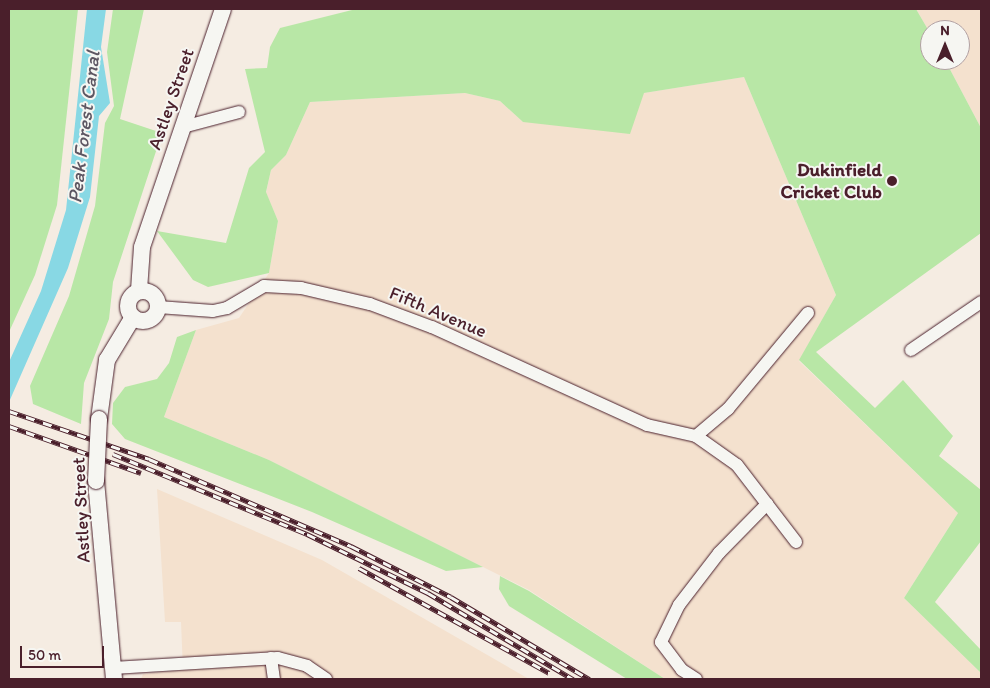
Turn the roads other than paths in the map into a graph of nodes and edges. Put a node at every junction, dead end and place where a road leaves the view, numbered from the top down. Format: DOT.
graph roads {
  1 [pos="223,9"];
  2 [pos="239,112"];
  3 [pos="183,127"];
  4 [pos="139,290"];
  5 [pos="981,302"];
  6 [pos="158,307"];
  7 [pos="808,313"];
  8 [pos="133,317"];
  9 [pos="911,350"];
  10 [pos="696,436"];
  11 [pos="767,504"];
  12 [pos="796,542"];
  13 [pos="271,658"];
  14 [pos="114,674"];
  15 [pos="274,679"];
  16 [pos="326,679"];
  17 [pos="696,679"];
  1 -- 3 [label="main road, Astley Street"];
  2 -- 3 [label="street"];
  3 -- 4 [label="main road, Astley Street"];
  4 -- 6 [label="main road"];
  4 -- 8 [label="main road"];
  5 -- 9 [label="street"];
  6 -- 8 [label="main road"];
  6 -- 10 [label="street, Fifth Avenue"];
  7 -- 10 [label="street"];
  8 -- 14 [label="main road, Astley Street, bridge"];
  10 -- 11 [label="street"];
  11 -- 12 [label="street"];
  11 -- 17 [label="street"];
  13 -- 14 [label="street"];
  13 -- 15 [label="street"];
  13 -- 16 [label="street"];
}
